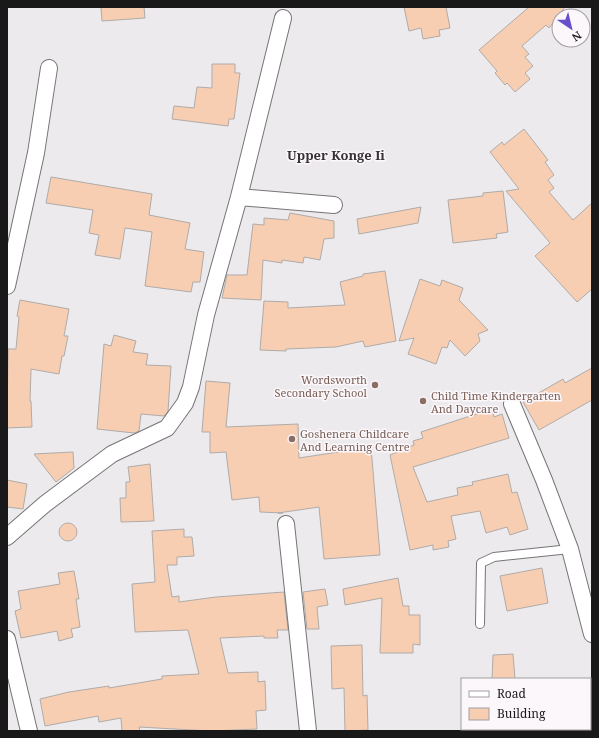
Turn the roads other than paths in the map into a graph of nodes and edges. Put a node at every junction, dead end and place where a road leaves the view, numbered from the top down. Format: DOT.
graph roads {
  1 [pos="284,18"];
  2 [pos="50,68"];
  3 [pos="239,197"];
  4 [pos="334,205"];
  5 [pos="7,286"];
  6 [pos="512,404"];
  7 [pos="286,524"];
  8 [pos="7,537"];
  9 [pos="570,550"];
  10 [pos="480,624"];
  11 [pos="592,634"];
  12 [pos="7,640"];
  13 [pos="29,731"];
  14 [pos="308,731"];
  1 -- 3 [label="street"];
  2 -- 5 [label="street"];
  3 -- 4 [label="street"];
  3 -- 8 [label="street"];
  6 -- 9 [label="street"];
  7 -- 14 [label="street"];
  9 -- 10 [label="lane"];
  9 -- 11 [label="street"];
  12 -- 13 [label="street"];
}
